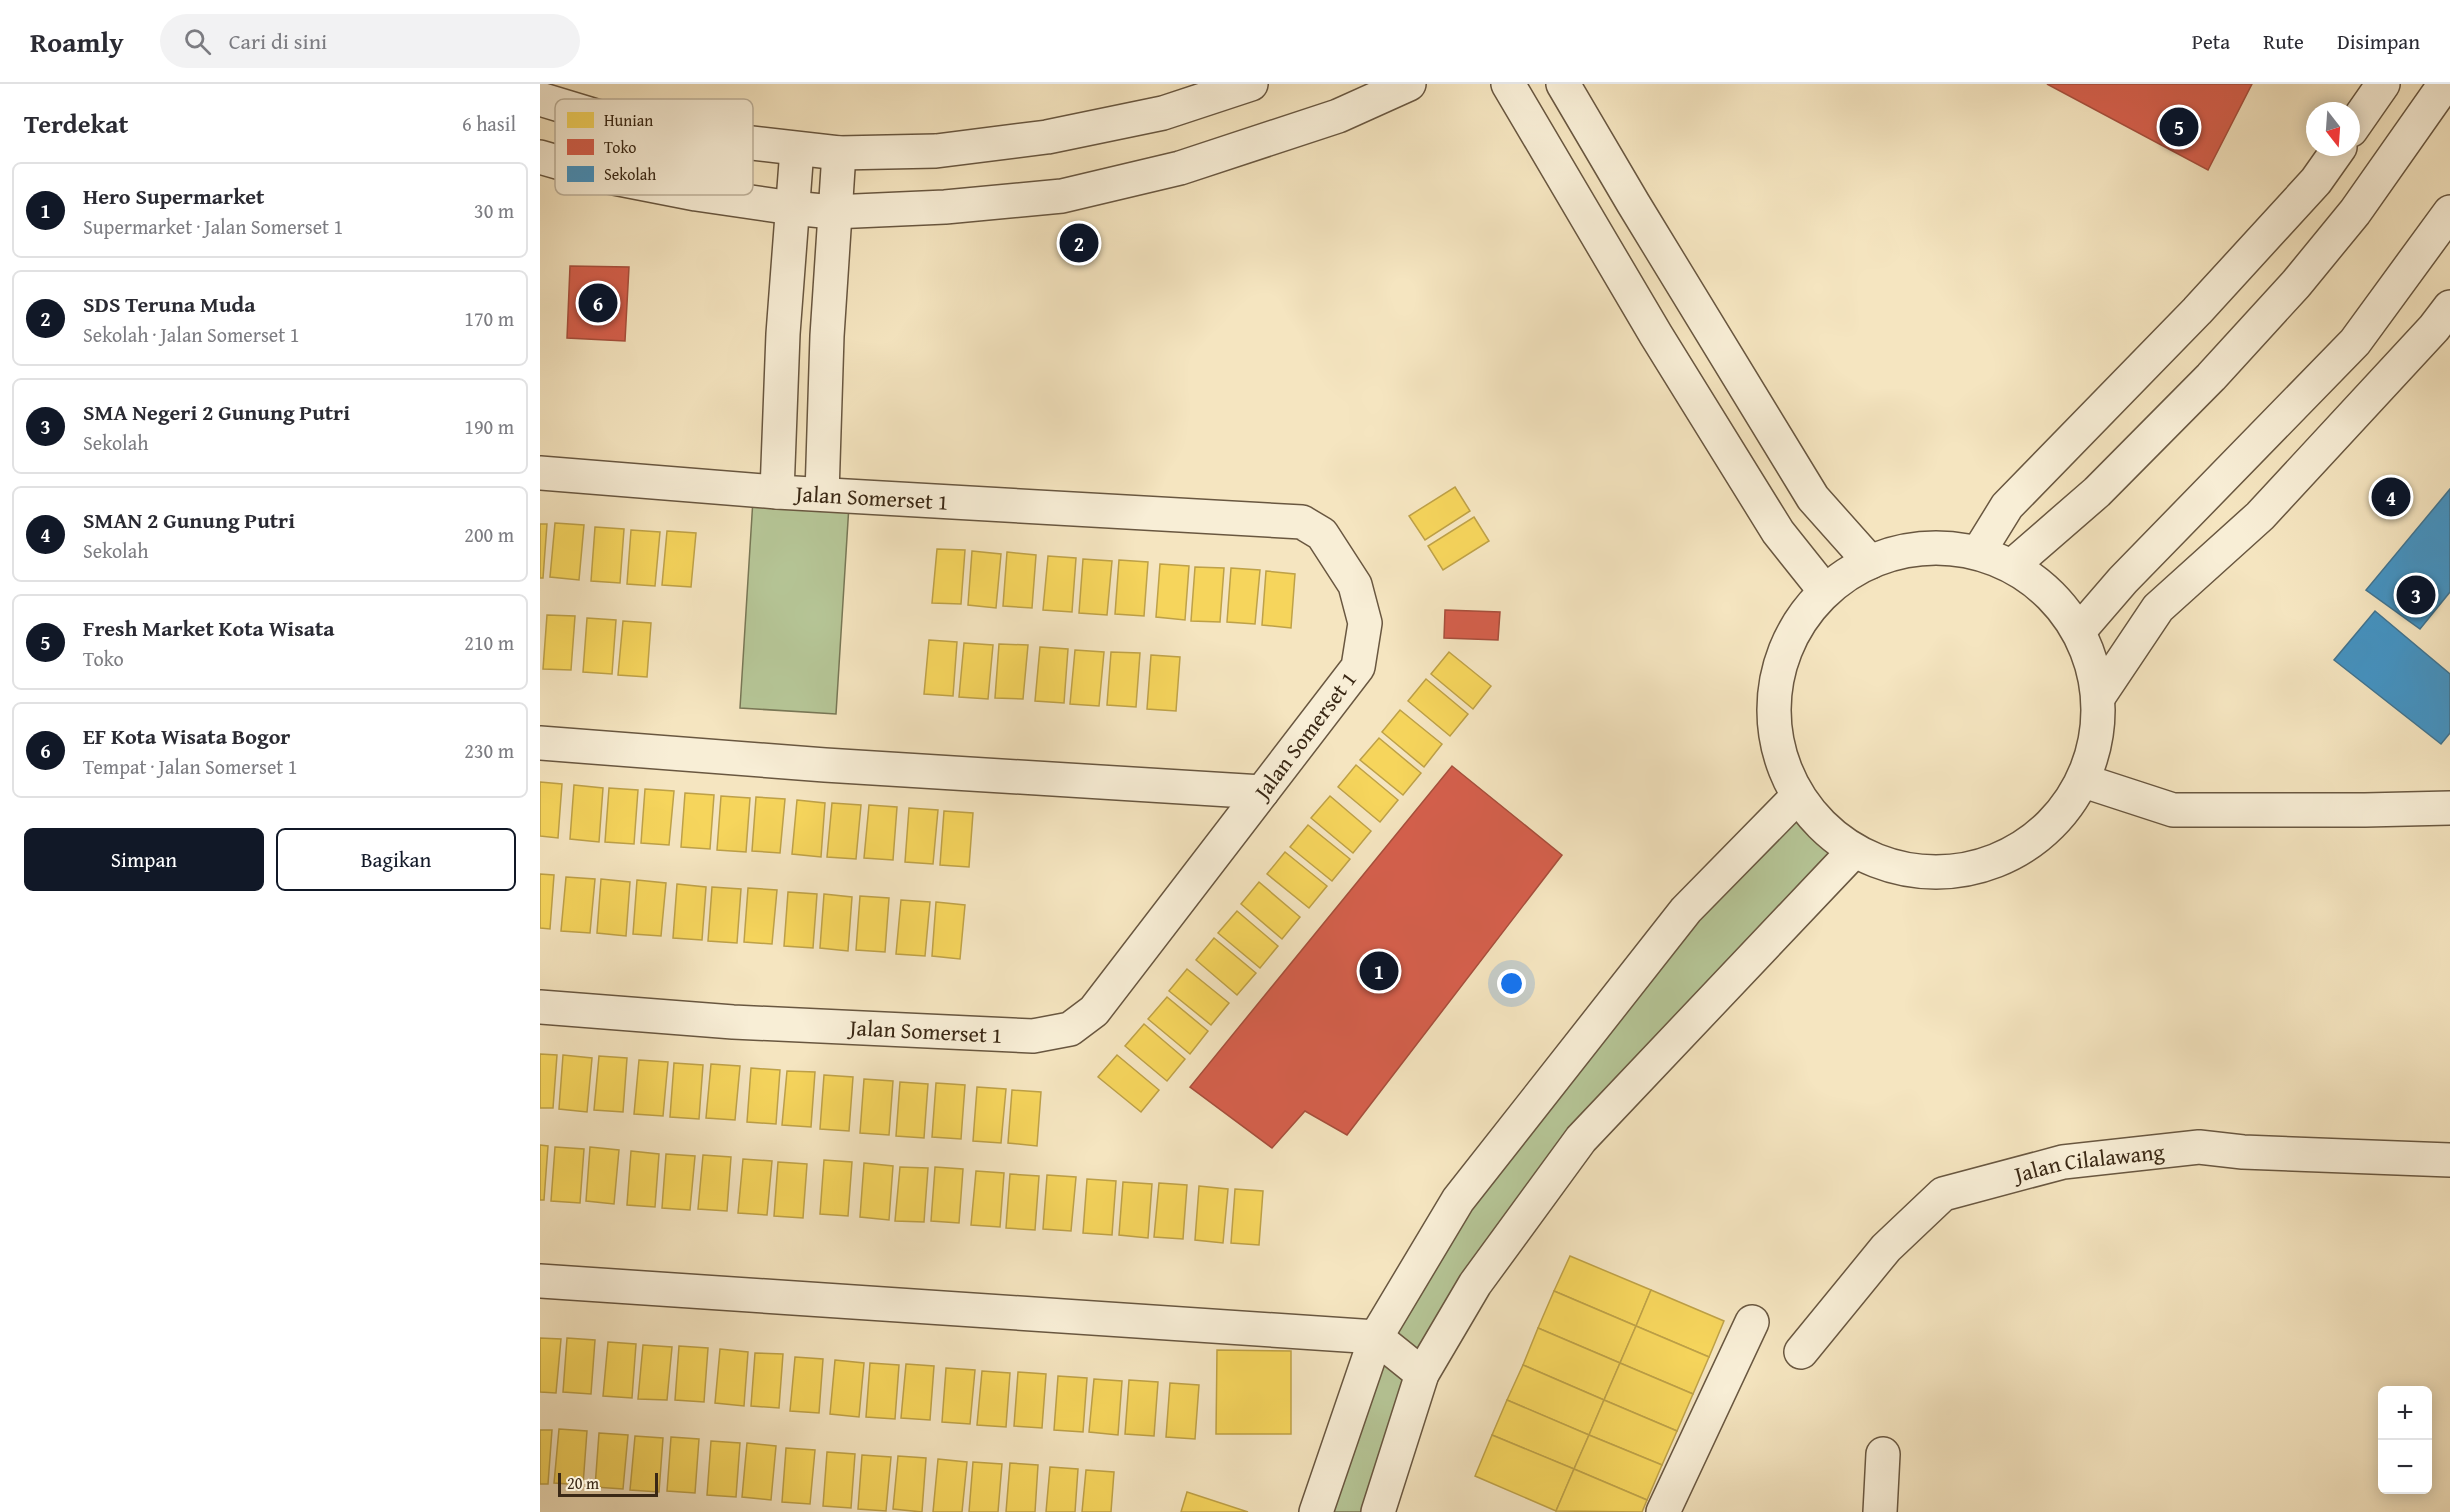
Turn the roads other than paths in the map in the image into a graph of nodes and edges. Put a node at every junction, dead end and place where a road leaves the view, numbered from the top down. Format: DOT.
graph roads {
  1 [pos="1251,84"];
  2 [pos="1409,84"];
  3 [pos="1508,84"];
  4 [pos="1563,84"];
  5 [pos="2383,84"];
  6 [pos="2445,84"];
  7 [pos="540,99"];
  8 [pos="555,104"];
  9 [pos="2360,117"];
  10 [pos="753,143"];
  11 [pos="797,149"];
  12 [pos="839,153"];
  13 [pos="2334,156"];
  14 [pos="540,157"];
  15 [pos="555,161"];
  16 [pos="703,195"];
  17 [pos="792,208"];
  18 [pos="833,212"];
  19 [pos="2450,212"];
  20 [pos="2450,307"];
  21 [pos="540,473"];
  22 [pos="777,492"];
  23 [pos="822,494"];
  24 [pos="1978,553"];
  25 [pos="1870,562"];
  26 [pos="2013,565"];
  27 [pos="1825,591"];
  28 [pos="2079,631"];
  29 [pos="2099,696"];
  30 [pos="540,743"];
  31 [pos="2084,781"];
  32 [pos="1262,792"];
  33 [pos="1797,797"];
  34 [pos="2450,808"];
  35 [pos="1853,852"];
  36 [pos="540,1007"];
  37 [pos="2450,1160"];
  38 [pos="540,1281"];
  39 [pos="1752,1322"];
  40 [pos="1376,1336"];
  41 [pos="1801,1352"];
  42 [pos="1422,1374"];
  43 [pos="1883,1454"];
  44 [pos="1316,1512"];
  45 [pos="1378,1512"];
  46 [pos="1663,1512"];
  47 [pos="1880,1512"];
  1 -- 12 [label="street"];
  2 -- 18 [label="street"];
  3 -- 27 [label="street"];
  4 -- 25 [label="street"];
  5 -- 9 [label="street"];
  6 -- 26 [label="street"];
  7 -- 8 [label="street"];
  10 -- 11 [label="street"];
  11 -- 12 [label="street"];
  11 -- 17 [label="street"];
  12 -- 18 [label="street"];
  13 -- 24 [label="street"];
  14 -- 15 [label="street"];
  16 -- 17 [label="street"];
  17 -- 18 [label="street"];
  17 -- 22 [label="street"];
  18 -- 23 [label="street"];
  19 -- 28 [label="street"];
  20 -- 29 [label="street"];
  21 -- 22 [label="street, Jalan Somerset 1"];
  22 -- 23 [label="street, Jalan Somerset 1"];
  23 -- 32 [label="street, Jalan Somerset 1"];
  24 -- 25 [label="street"];
  24 -- 26 [label="street"];
  25 -- 27 [label="street"];
  26 -- 28 [label="street"];
  27 -- 33 [label="street"];
  28 -- 29 [label="street"];
  29 -- 31 [label="street"];
  30 -- 32 [label="street"];
  31 -- 34 [label="street"];
  31 -- 35 [label="street"];
  32 -- 36 [label="street, Jalan Somerset 1"];
  33 -- 35 [label="street"];
  33 -- 40 [label="street"];
  35 -- 42 [label="street"];
  37 -- 41 [label="street, Jalan Cilalawang"];
  38 -- 40 [label="street"];
  39 -- 46 [label="street"];
  40 -- 42 [label="street"];
  40 -- 44 [label="street"];
  42 -- 45 [label="street"];
  43 -- 47 [label="street"];
}
